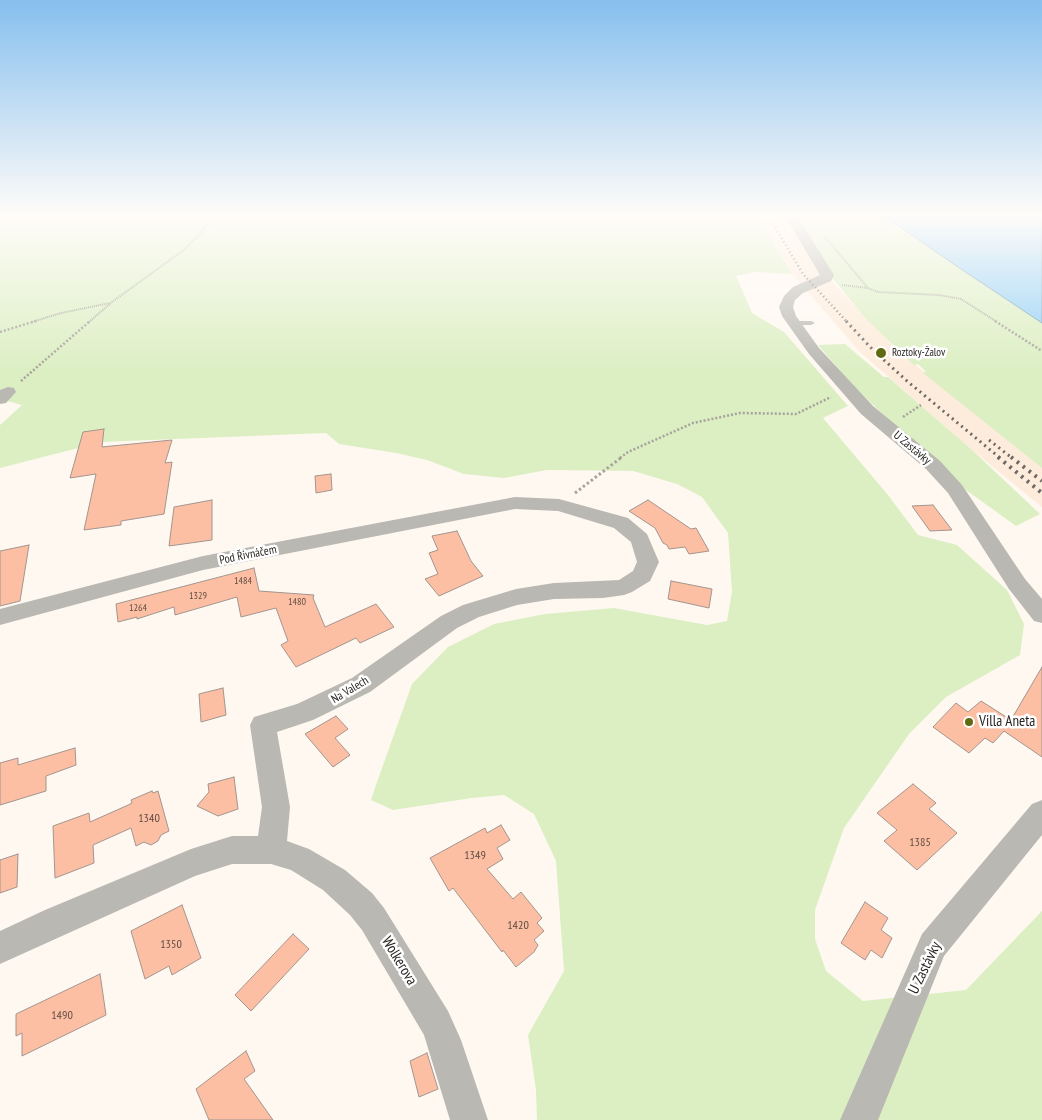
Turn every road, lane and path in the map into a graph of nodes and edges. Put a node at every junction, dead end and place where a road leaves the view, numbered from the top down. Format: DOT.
graph roads {
  1 [pos="161,266"];
  2 [pos="820,266"];
  3 [pos="850,266"];
  4 [pos="850,286"];
  5 [pos="868,288"];
  6 [pos="112,302"];
  7 [pos="0,332"];
  8 [pos="1042,351"];
  9 [pos="848,389"];
  10 [pos="4,396"];
  11 [pos="498,505"];
  12 [pos="559,505"];
  13 [pos="1042,615"];
  14 [pos="0,617"];
  15 [pos="1042,813"];
  16 [pos="271,850"];
  17 [pos="0,948"];
  18 [pos="469,1120"];
  19 [pos="859,1120"];
  1 -- 6 [label="path"];
  2 -- 9 [label="street, U Zastávky"];
  3 -- 5 [label="path"];
  4 -- 5 [label="path"];
  5 -- 8 [label="path"];
  6 -- 7 [label="path"];
  6 -- 10 [label="path"];
  9 -- 12 [label="path"];
  9 -- 13 [label="street, U Zastávky"];
  11 -- 12 [label="street, Na Valech"];
  11 -- 14 [label="street, Pod Řivnáčem"];
  12 -- 16 [label="street, Na Valech"];
  15 -- 19 [label="street, U Zastávky"];
  16 -- 17 [label="street"];
  16 -- 18 [label="street, Wolkerova"];
}
